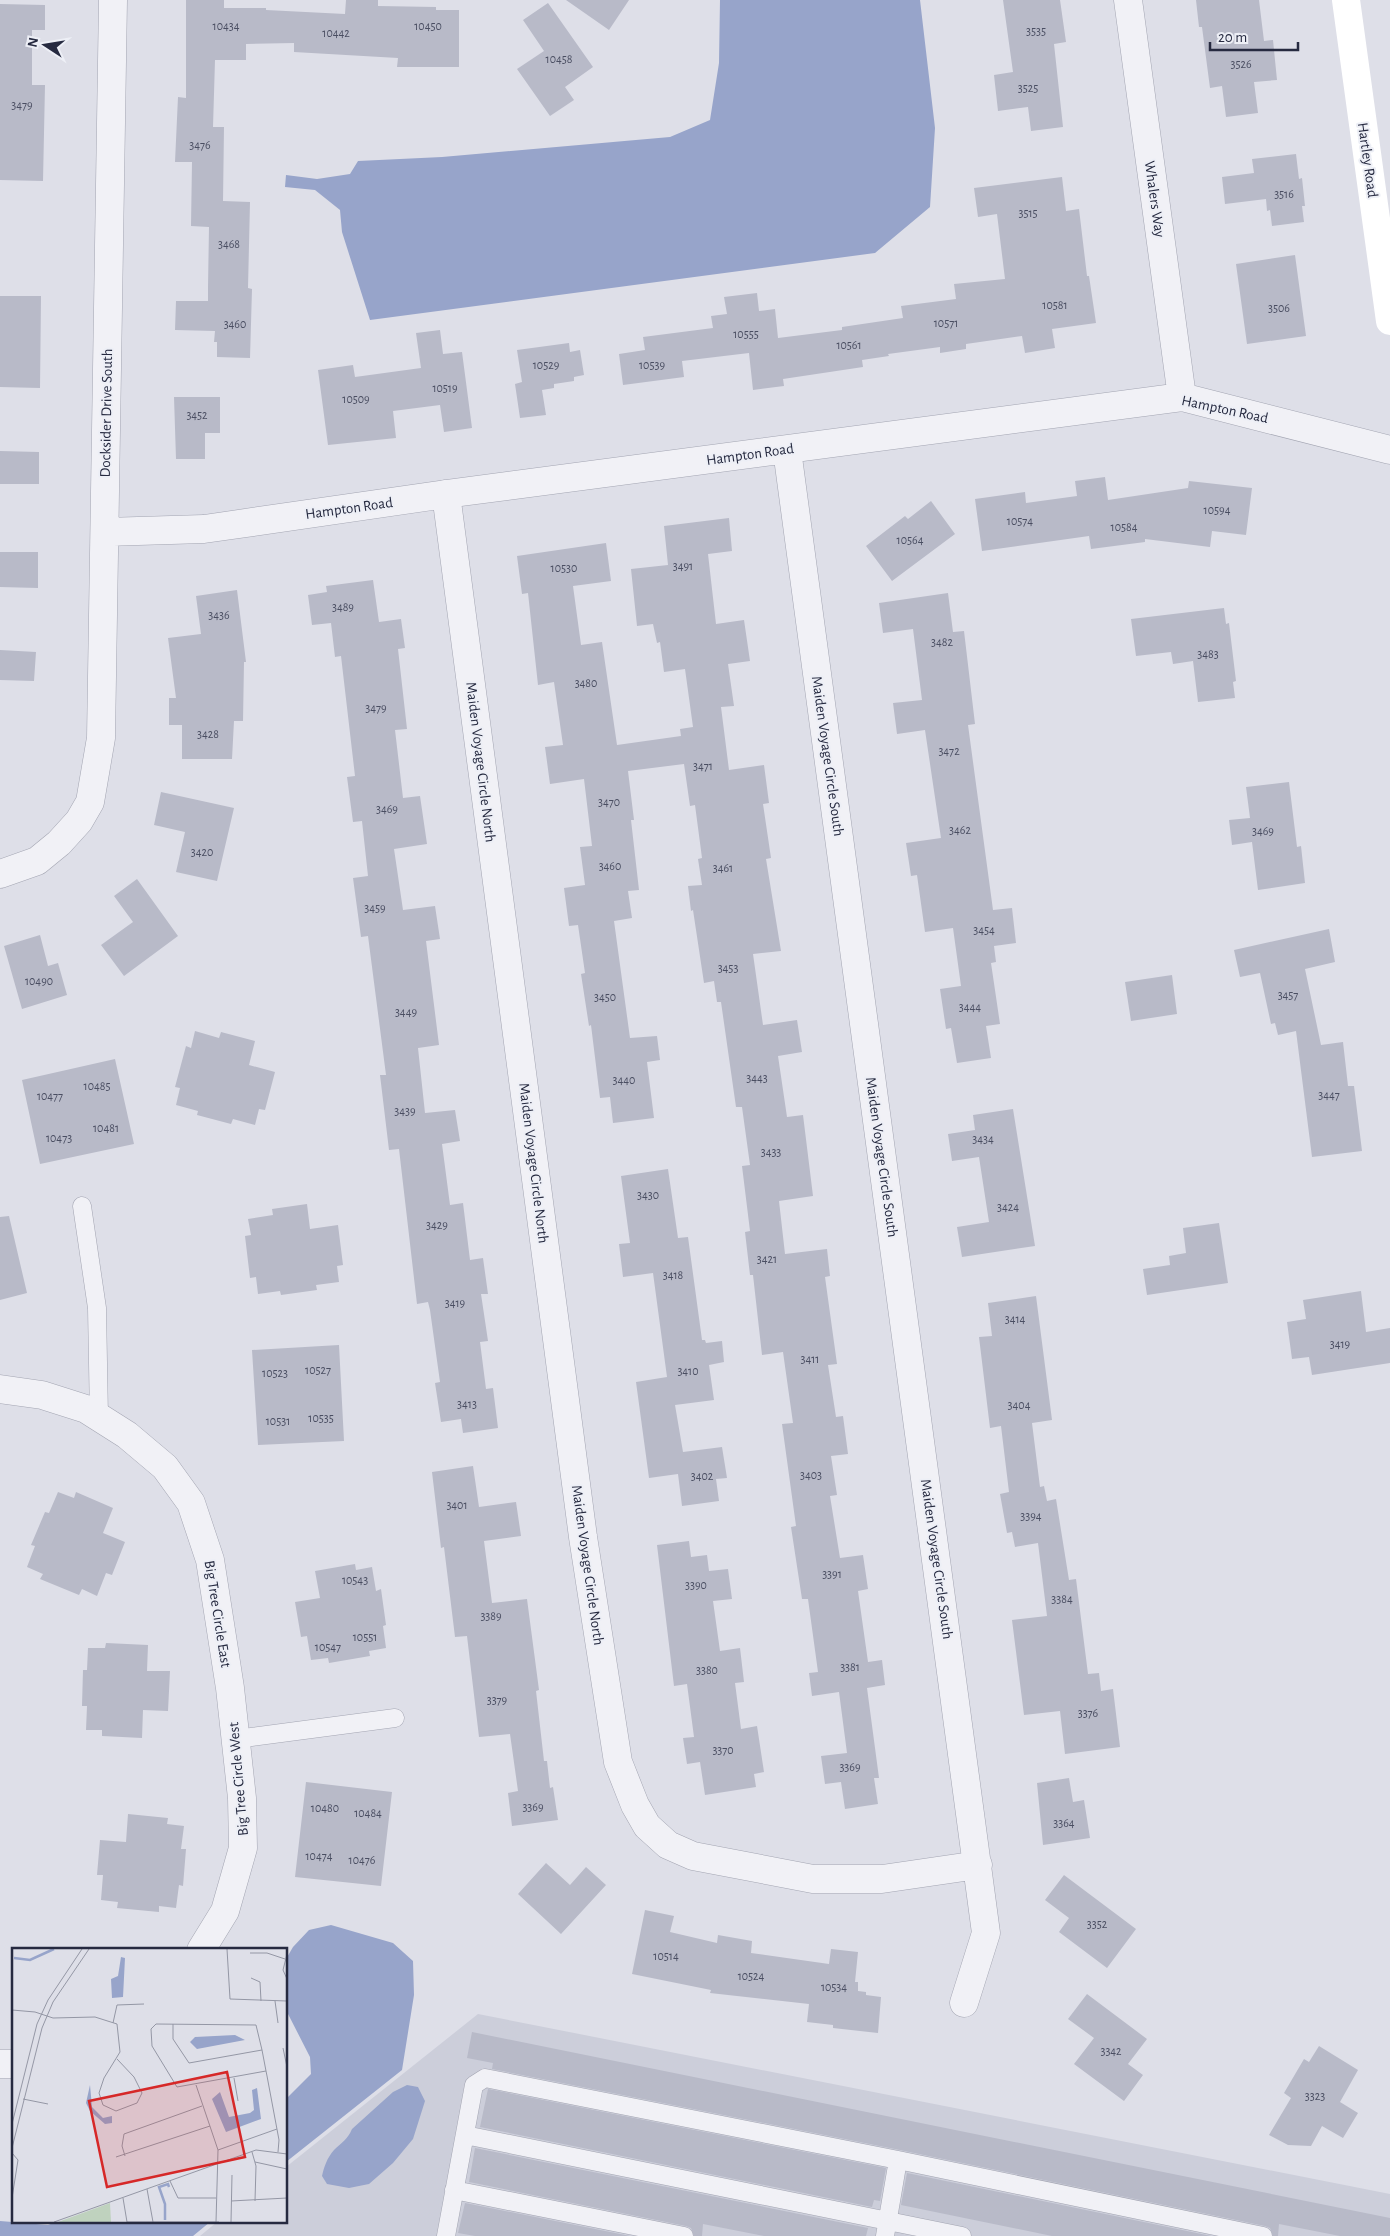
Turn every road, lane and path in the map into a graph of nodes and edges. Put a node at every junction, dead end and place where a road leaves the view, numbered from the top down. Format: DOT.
graph roads {
  1 [pos="113,0"];
  2 [pos="1128,0"];
  3 [pos="1346,0"];
  4 [pos="1390,321"];
  5 [pos="1182,397"];
  6 [pos="787,450"];
  7 [pos="1390,450"];
  8 [pos="446,494"];
  9 [pos="104,532"];
  10 [pos="0,874"];
  11 [pos="82,1206"];
  12 [pos="0,1389"];
  13 [pos="99,1418"];
  14 [pos="230,1688"];
  15 [pos="395,1718"];
  16 [pos="236,1739"];
  17 [pos="978,1865"];
  18 [pos="202,1948"];
  19 [pos="964,2003"];
  20 [pos="465,2135"];
  21 [pos="898,2160"];
  22 [pos="454,2190"];
  23 [pos="886,2228"];
  24 [pos="446,2236"];
  25 [pos="684,2236"];
  26 [pos="962,2236"];
  27 [pos="1264,2236"];
  1 -- 9 [label="street, Docksider Drive South"];
  2 -- 5 [label="street, Whalers Way"];
  3 -- 4 [label="street, Hartley Road"];
  5 -- 6 [label="street, Hampton Road"];
  5 -- 7 [label="street, Hampton Road"];
  6 -- 8 [label="street, Hampton Road"];
  6 -- 17 [label="street, Maiden Voyage Circle South"];
  8 -- 9 [label="street, Hampton Road"];
  8 -- 17 [label="street, Maiden Voyage Circle North"];
  9 -- 10 [label="street, Docksider Drive South"];
  11 -- 13 [label="lane"];
  12 -- 13 [label="street, Big Tree Circle East"];
  13 -- 14 [label="street, Big Tree Circle East"];
  14 -- 16 [label="street, Big Tree Circle West"];
  15 -- 16 [label="lane"];
  16 -- 18 [label="street, Big Tree Circle West"];
  17 -- 19 [label="street, Maiden Voyage Circle South"];
  20 -- 21 [label="lane"];
  20 -- 22 [label="lane"];
  20 -- 23 [label="lane"];
  21 -- 23 [label="lane"];
  21 -- 27 [label="lane"];
  22 -- 24 [label="lane"];
  22 -- 25 [label="lane"];
  23 -- 26 [label="lane"];
}
